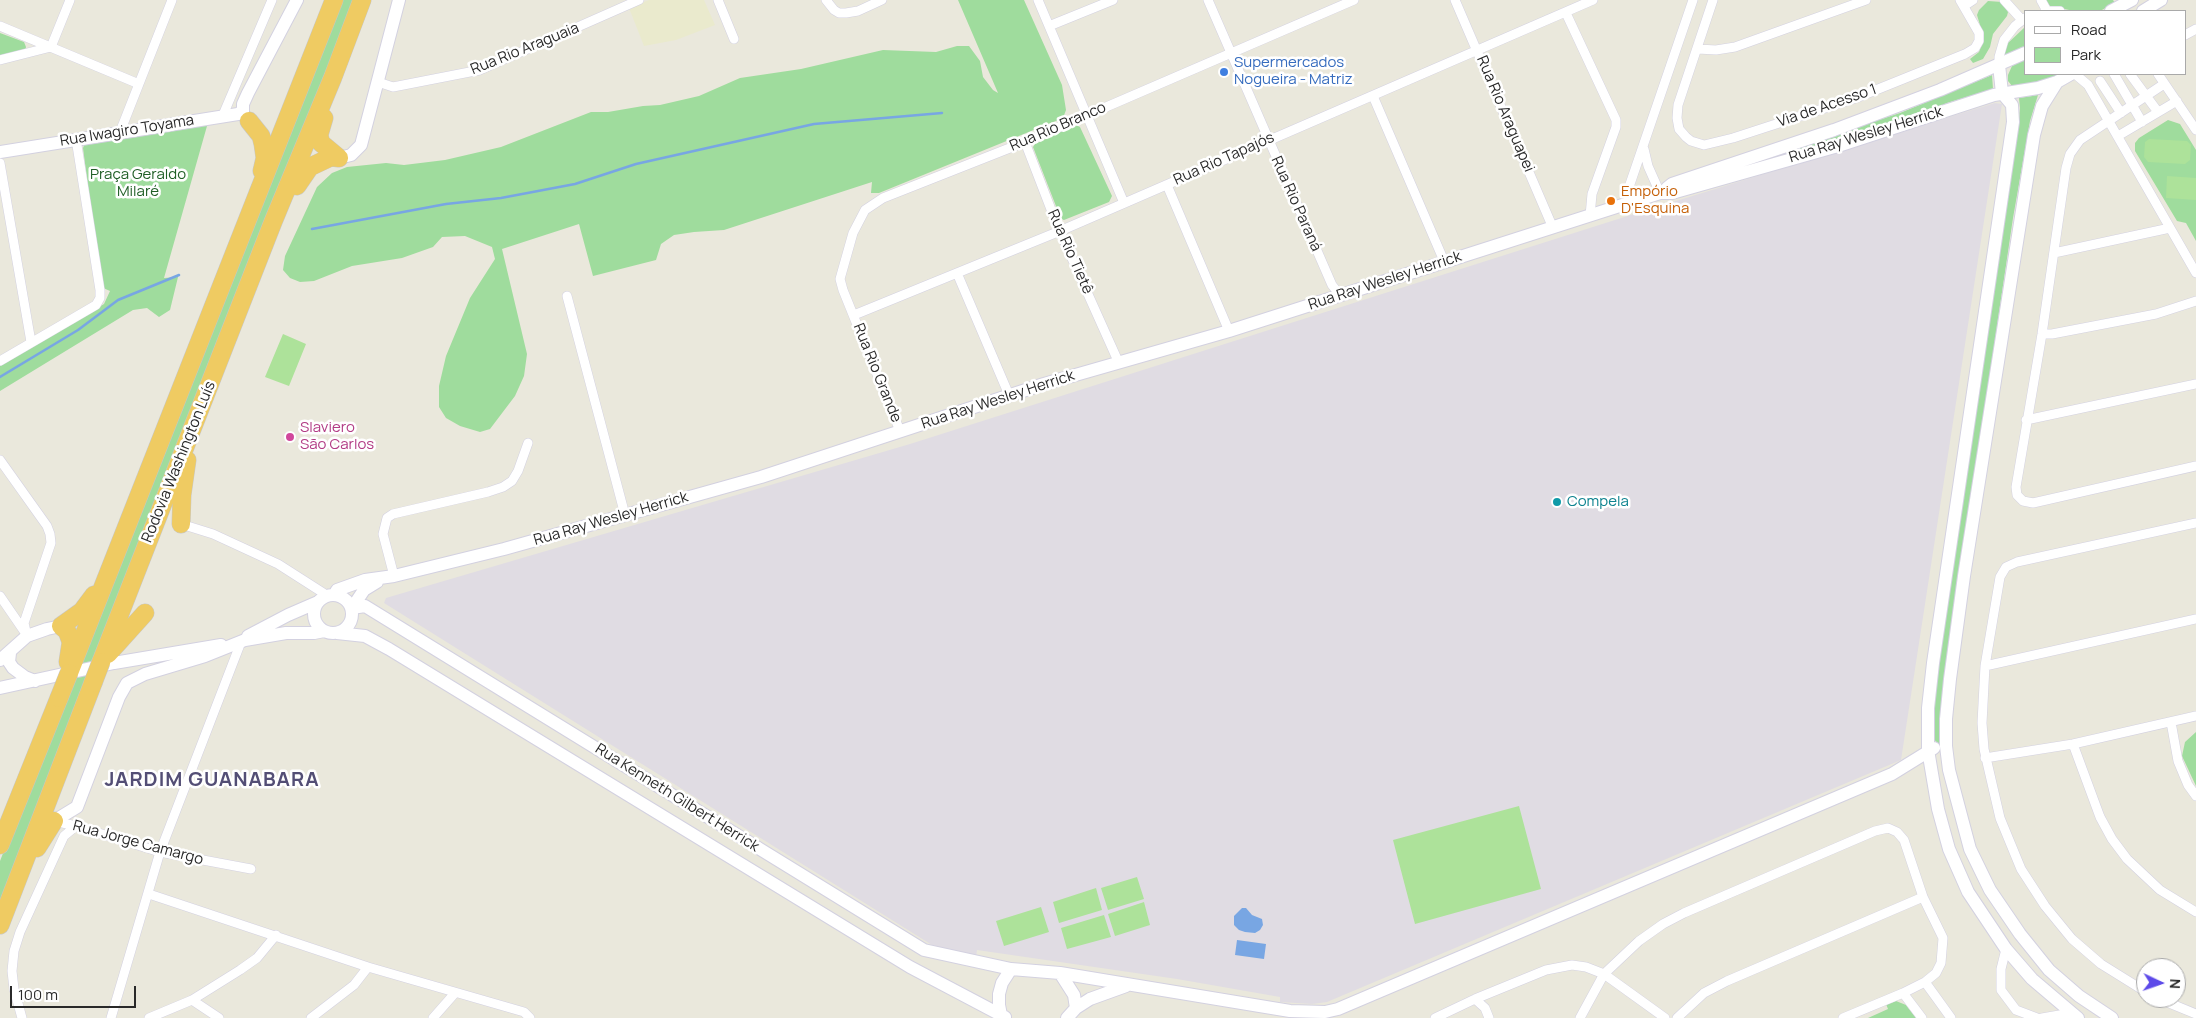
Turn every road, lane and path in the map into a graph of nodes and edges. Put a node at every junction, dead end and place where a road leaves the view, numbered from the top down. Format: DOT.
graph roads {
  1 [pos="70,0"];
  2 [pos="172,0"];
  3 [pos="272,0"];
  4 [pos="297,0"];
  5 [pos="334,0"];
  6 [pos="399,0"];
  7 [pos="639,0"];
  8 [pos="718,0"];
  9 [pos="826,0"];
  10 [pos="882,0"];
  11 [pos="1038,0"];
  12 [pos="1113,0"];
  13 [pos="1208,0"];
  14 [pos="1354,0"];
  15 [pos="1455,0"];
  16 [pos="1593,0"];
  17 [pos="1693,0"];
  18 [pos="1713,0"];
  19 [pos="1866,0"];
  20 [pos="1973,0"];
  21 [pos="2004,0"];
  22 [pos="2132,0"];
  23 [pos="2161,0"];
  24 [pos="361,3"];
  25 [pos="1962,3"];
  26 [pos="2113,10"];
  27 [pos="2145,10"];
  28 [pos="1566,13"];
  29 [pos="2023,19"];
  30 [pos="0,26"];
  31 [pos="1049,26"];
  32 [pos="734,39"];
  33 [pos="50,47"];
  34 [pos="1477,49"];
  35 [pos="1698,49"];
  36 [pos="1230,53"];
  37 [pos="2024,53"];
  38 [pos="0,60"];
  39 [pos="1999,65"];
  40 [pos="307,68"];
  41 [pos="2071,75"];
  42 [pos="2074,75"];
  43 [pos="2107,75"];
  44 [pos="2115,75"];
  45 [pos="2131,75"];
  46 [pos="2159,75"];
  47 [pos="334,77"];
  48 [pos="2100,80"];
  49 [pos="378,82"];
  50 [pos="2057,82"];
  51 [pos="139,84"];
  52 [pos="2164,84"];
  53 [pos="2088,86"];
  54 [pos="2002,93"];
  55 [pos="2146,95"];
  56 [pos="1373,96"];
  57 [pos="2177,101"];
  58 [pos="2131,105"];
  59 [pos="2158,112"];
  60 [pos="2122,113"];
  61 [pos="223,115"];
  62 [pos="1086,115"];
  63 [pos="246,116"];
  64 [pos="2108,121"];
  65 [pos="2142,122"];
  66 [pos="2195,126"];
  67 [pos="120,132"];
  68 [pos="2118,136"];
  69 [pos="76,139"];
  70 [pos="1268,140"];
  71 [pos="1025,142"];
  72 [pos="1644,149"];
  73 [pos="0,152"];
  74 [pos="339,158"];
  75 [pos="0,163"];
  76 [pos="1167,185"];
  77 [pos="1660,194"];
  78 [pos="1124,203"];
  79 [pos="1630,204"];
  80 [pos="1590,216"];
  81 [pos="248,221"];
  82 [pos="273,222"];
  83 [pos="1553,228"];
  84 [pos="2170,228"];
  85 [pos="1060,231"];
  86 [pos="2054,252"];
  87 [pos="1444,261"];
  88 [pos="957,273"];
  89 [pos="2196,273"];
  90 [pos="1340,295"];
  91 [pos="568,296"];
  92 [pos="2196,301"];
  93 [pos="854,315"];
  94 [pos="1228,331"];
  95 [pos="2042,334"];
  96 [pos="31,342"];
  97 [pos="0,360"];
  98 [pos="1118,361"];
  99 [pos="2196,384"];
  100 [pos="1009,395"];
  101 [pos="201,405"];
  102 [pos="2026,420"];
  103 [pos="900,431"];
  104 [pos="528,443"];
  105 [pos="0,460"];
  106 [pos="2196,466"];
  107 [pos="625,515"];
  108 [pos="2196,523"];
  109 [pos="181,524"];
  110 [pos="390,577"];
  111 [pos="107,580"];
  112 [pos="0,596"];
  113 [pos="326,598"];
  114 [pos="352,608"];
  115 [pos="145,613"];
  116 [pos="2196,619"];
  117 [pos="61,626"];
  118 [pos="324,631"];
  119 [pos="337,633"];
  120 [pos="26,636"];
  121 [pos="243,641"];
  122 [pos="5,656"];
  123 [pos="102,661"];
  124 [pos="1985,666"];
  125 [pos="70,672"];
  126 [pos="36,681"];
  127 [pos="0,688"];
  128 [pos="2196,716"];
  129 [pos="2171,722"];
  130 [pos="46,731"];
  131 [pos="2073,744"];
  132 [pos="1946,746"];
  133 [pos="1928,750"];
  134 [pos="1985,758"];
  135 [pos="1949,770"];
  136 [pos="1892,774"];
  137 [pos="1932,775"];
  138 [pos="2196,796"];
  139 [pos="0,820"];
  140 [pos="54,822"];
  141 [pos="76,826"];
  142 [pos="0,845"];
  143 [pos="160,852"];
  144 [pos="22,865"];
  145 [pos="251,869"];
  146 [pos="149,894"];
  147 [pos="1923,897"];
  148 [pos="2196,912"];
  149 [pos="0,925"];
  150 [pos="2020,934"];
  151 [pos="276,935"];
  152 [pos="2006,949"];
  153 [pos="368,966"];
  154 [pos="1011,968"];
  155 [pos="1060,973"];
  156 [pos="1604,974"];
  157 [pos="1925,982"];
  158 [pos="1128,985"];
  159 [pos="2136,986"];
  160 [pos="456,993"];
  161 [pos="1903,994"];
  162 [pos="2079,996"];
  163 [pos="1475,999"];
  164 [pos="192,1000"];
  165 [pos="1076,1008"];
  166 [pos="2182,1008"];
  167 [pos="2014,1014"];
  168 [pos="2196,1014"];
  169 [pos="2075,1015"];
  170 [pos="1004,1016"];
  171 [pos="22,1018"];
  172 [pos="111,1018"];
  173 [pos="149,1018"];
  174 [pos="219,1018"];
  175 [pos="311,1018"];
  176 [pos="432,1018"];
  177 [pos="530,1018"];
  178 [pos="1067,1018"];
  179 [pos="1435,1018"];
  180 [pos="1489,1018"];
  181 [pos="1580,1018"];
  182 [pos="1665,1018"];
  183 [pos="1678,1018"];
  184 [pos="1843,1018"];
  185 [pos="1922,1018"];
  186 [pos="1951,1018"];
  187 [pos="2037,1018"];
  188 [pos="2042,1018"];
  189 [pos="2112,1018"];
  1 -- 33 [label="street"];
  2 -- 51 [label="street"];
  3 -- 61 [label="street"];
  4 -- 63 [label="street"];
  5 -- 40 [label="highway, Rodovia Washington Luís"];
  6 -- 49 [label="street"];
  7 -- 49 [label="street, Rua Rio Araguaia"];
  8 -- 32 [label="street"];
  9 -- 10 [label="street"];
  11 -- 31 [label="street"];
  12 -- 31 [label="street"];
  13 -- 36 [label="street, Rua Rio Paraná"];
  14 -- 36 [label="street, Rua Rio Branco"];
  15 -- 34 [label="street, Rua Rio Araguapei"];
  16 -- 28 [label="street, Rua Rio Tapajós"];
  17 -- 72 [label="street"];
  18 -- 35 [label="street"];
  19 -- 35 [label="street"];
  20 -- 25 [label="street"];
  21 -- 29 [label="street"];
  22 -- 26 [label="street"];
  23 -- 27 [label="street"];
  24 -- 47 [label="highway, Rodovia Washington Luís"];
  25 -- 35 [label="street, Via de Acesso 1"];
  28 -- 34 [label="street, Rua Rio Tapajós"];
  28 -- 80 [label="street"];
  29 -- 39 [label="street"];
  30 -- 33 [label="street"];
  31 -- 62 [label="street"];
  33 -- 38 [label="street"];
  33 -- 51 [label="street"];
  34 -- 56 [label="street, Rua Rio Tapajós"];
  34 -- 83 [label="street, Rua Rio Araguapei"];
  36 -- 62 [label="street, Rua Rio Branco"];
  36 -- 70 [label="street, Rua Rio Paraná"];
  37 -- 39 [label="street, Rua Ray Wesley Herrick"];
  39 -- 54 [label="street"];
  39 -- 77 [label="street, Rua Ray Wesley Herrick"];
  40 -- 63 [label="highway"];
  40 -- 81 [label="highway, Rodovia Washington Luís"];
  41 -- 50 [label="street, Rua Ray Wesley Herrick"];
  42 -- 53 [label="street"];
  43 -- 48 [label="street"];
  44 -- 58 [label="street"];
  45 -- 55 [label="street"];
  46 -- 52 [label="street"];
  47 -- 74 [label="highway"];
  47 -- 82 [label="highway, Rodovia Washington Luís"];
  48 -- 53 [label="street"];
  48 -- 60 [label="street"];
  49 -- 74 [label="street"];
  50 -- 54 [label="street, Rua Ray Wesley Herrick"];
  50 -- 132 [label="street"];
  51 -- 67 [label="street"];
  52 -- 55 [label="street"];
  52 -- 57 [label="street"];
  53 -- 64 [label="street"];
  54 -- 77 [label="street, Rua Ray Wesley Herrick"];
  54 -- 133 [label="street"];
  55 -- 58 [label="street"];
  55 -- 59 [label="street"];
  56 -- 70 [label="street, Rua Rio Tapajós"];
  56 -- 87 [label="street"];
  57 -- 59 [label="street"];
  57 -- 66 [label="street"];
  58 -- 60 [label="street"];
  58 -- 65 [label="street"];
  59 -- 65 [label="street"];
  60 -- 64 [label="street"];
  61 -- 63 [label="street, Rua Iwagiro Toyama"];
  61 -- 67 [label="street, Rua Iwagiro Toyama"];
  62 -- 71 [label="street, Rua Rio Branco"];
  62 -- 78 [label="street"];
  63 -- 81 [label="highway"];
  64 -- 68 [label="street"];
  64 -- 86 [label="street"];
  65 -- 68 [label="street"];
  67 -- 69 [label="street, Rua Iwagiro Toyama"];
  68 -- 84 [label="street"];
  69 -- 73 [label="street, Rua Iwagiro Toyama"];
  69 -- 96 [label="street"];
  70 -- 76 [label="street, Rua Rio Tapajós"];
  70 -- 90 [label="street, Rua Rio Paraná"];
  71 -- 85 [label="street, Rua Rio Tietê"];
  71 -- 93 [label="street, Rua Rio Branco"];
  72 -- 77 [label="street"];
  72 -- 79 [label="street"];
  74 -- 82 [label="highway"];
  75 -- 96 [label="street"];
  76 -- 78 [label="street, Rua Rio Tapajós"];
  76 -- 94 [label="street"];
  77 -- 79 [label="street, Rua Ray Wesley Herrick"];
  78 -- 85 [label="street, Rua Rio Tapajós"];
  79 -- 80 [label="street, Rua Ray Wesley Herrick"];
  80 -- 83 [label="street, Rua Ray Wesley Herrick"];
  81 -- 111 [label="highway, Rodovia Washington Luís"];
  82 -- 101 [label="highway, Rodovia Washington Luís"];
  83 -- 87 [label="street, Rua Ray Wesley Herrick"];
  84 -- 86 [label="street"];
  84 -- 89 [label="street"];
  85 -- 88 [label="street, Rua Rio Tapajós"];
  85 -- 98 [label="street, Rua Rio Tietê"];
  86 -- 95 [label="street"];
  87 -- 90 [label="street, Rua Ray Wesley Herrick"];
  88 -- 93 [label="street, Rua Rio Tapajós"];
  88 -- 100 [label="street"];
  90 -- 94 [label="street, Rua Ray Wesley Herrick"];
  91 -- 107 [label="street"];
  92 -- 95 [label="street"];
  93 -- 103 [label="street, Rua Rio Grande"];
  94 -- 98 [label="street, Rua Ray Wesley Herrick"];
  95 -- 102 [label="street"];
  96 -- 97 [label="street"];
  98 -- 100 [label="street, Rua Ray Wesley Herrick"];
  99 -- 102 [label="street"];
  100 -- 103 [label="street, Rua Ray Wesley Herrick"];
  101 -- 109 [label="highway"];
  101 -- 123 [label="highway, Rodovia Washington Luís"];
  102 -- 106 [label="street"];
  103 -- 107 [label="street, Rua Ray Wesley Herrick"];
  104 -- 110 [label="street"];
  105 -- 120 [label="street"];
  107 -- 110 [label="street, Rua Ray Wesley Herrick"];
  108 -- 124 [label="street"];
  109 -- 113 [label="street"];
  110 -- 113 [label="street, Rua Ray Wesley Herrick"];
  110 -- 114 [label="street"];
  111 -- 117 [label="highway"];
  111 -- 125 [label="highway, Rodovia Washington Luís"];
  112 -- 120 [label="street"];
  113 -- 114 [label="street"];
  113 -- 118 [label="street"];
  113 -- 121 [label="street, Rua Ray Wesley Herrick"];
  114 -- 119 [label="street"];
  114 -- 154 [label="street, Rua Kenneth Gilbert Herrick"];
  115 -- 123 [label="highway"];
  116 -- 124 [label="street"];
  117 -- 120 [label="street"];
  117 -- 125 [label="highway"];
  118 -- 119 [label="street"];
  118 -- 121 [label="street"];
  119 -- 170 [label="street"];
  120 -- 122 [label="street"];
  121 -- 126 [label="street"];
  121 -- 140 [label="street, Rua Ray Wesley Herrick"];
  121 -- 143 [label="street"];
  122 -- 126 [label="street"];
  123 -- 144 [label="highway, Rodovia Washington Luís, bridge"];
  124 -- 134 [label="street"];
  125 -- 130 [label="highway, Rodovia Washington Luís, bridge"];
  126 -- 127 [label="street"];
  128 -- 129 [label="street"];
  129 -- 131 [label="street"];
  129 -- 138 [label="street"];
  130 -- 139 [label="highway"];
  130 -- 142 [label="highway, Rodovia Washington Luís"];
  131 -- 134 [label="street"];
  131 -- 148 [label="street"];
  132 -- 133 [label="street"];
  132 -- 135 [label="street"];
  133 -- 136 [label="street"];
  133 -- 137 [label="street"];
  134 -- 159 [label="street"];
  135 -- 137 [label="street"];
  135 -- 150 [label="street"];
  136 -- 137 [label="street"];
  136 -- 158 [label="street, Rua Kenneth Gilbert Herrick"];
  137 -- 152 [label="street"];
  140 -- 141 [label="street, Rua Jorge Camargo"];
  140 -- 144 [label="highway"];
  141 -- 143 [label="street, Rua Jorge Camargo"];
  141 -- 171 [label="street"];
  143 -- 145 [label="street, Rua Jorge Camargo"];
  143 -- 146 [label="street"];
  144 -- 149 [label="highway, Rodovia Washington Luís"];
  146 -- 151 [label="street"];
  146 -- 172 [label="street"];
  147 -- 156 [label="street"];
  147 -- 157 [label="street"];
  147 -- 183 [label="street"];
  150 -- 152 [label="street"];
  150 -- 162 [label="street"];
  151 -- 153 [label="street"];
  151 -- 164 [label="street"];
  152 -- 167 [label="street"];
  152 -- 169 [label="street"];
  153 -- 160 [label="street"];
  153 -- 175 [label="street"];
  154 -- 155 [label="street, Rua Kenneth Gilbert Herrick"];
  154 -- 170 [label="street"];
  155 -- 158 [label="street, Rua Kenneth Gilbert Herrick"];
  155 -- 165 [label="street"];
  156 -- 163 [label="street"];
  156 -- 181 [label="street"];
  156 -- 182 [label="street"];
  157 -- 161 [label="street"];
  157 -- 186 [label="street"];
  158 -- 165 [label="street"];
  160 -- 176 [label="street"];
  160 -- 177 [label="street"];
  161 -- 184 [label="street"];
  161 -- 185 [label="street"];
  162 -- 169 [label="street"];
  162 -- 189 [label="street"];
  163 -- 179 [label="street"];
  163 -- 180 [label="street"];
  164 -- 173 [label="street"];
  164 -- 174 [label="street"];
  165 -- 178 [label="street"];
  166 -- 168 [label="street"];
  167 -- 187 [label="street"];
  169 -- 188 [label="street"];
}
